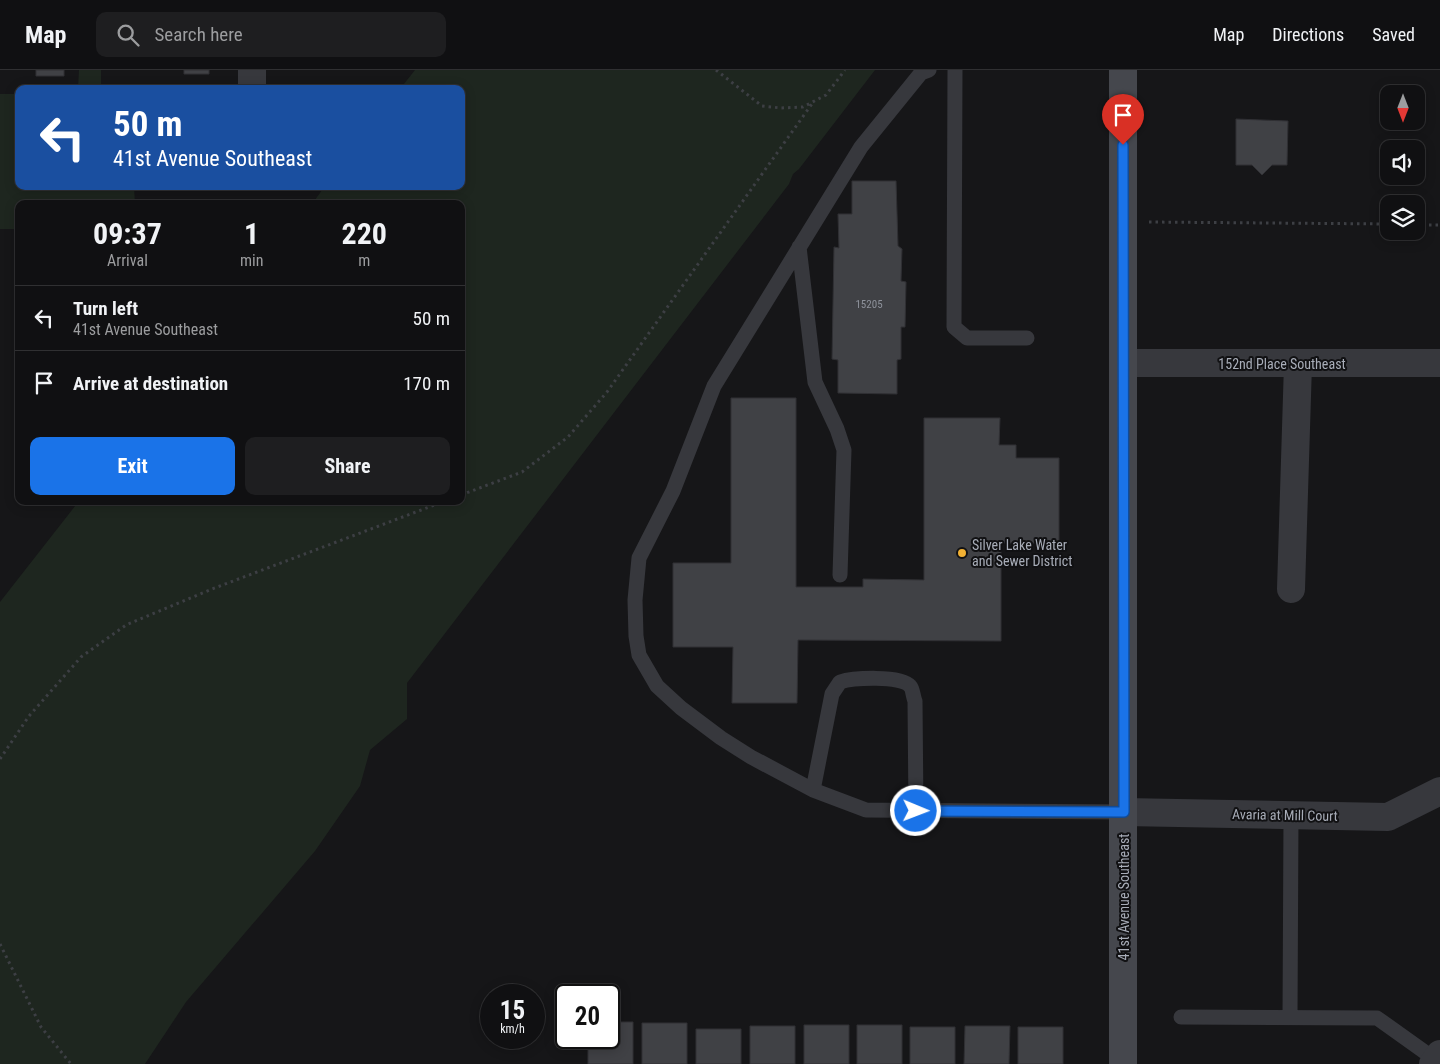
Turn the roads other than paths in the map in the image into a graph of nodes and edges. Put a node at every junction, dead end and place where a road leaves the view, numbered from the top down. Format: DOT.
graph roads {
  1 [pos="252,70"];
  2 [pos="929,70"];
  3 [pos="956,70"];
  4 [pos="1123,70"];
  5 [pos="252,85"];
  6 [pos="799,248"];
  7 [pos="1027,338"];
  8 [pos="1123,363"];
  9 [pos="1298,364"];
  10 [pos="1440,364"];
  11 [pos="840,575"];
  12 [pos="1291,589"];
  13 [pos="813,790"];
  14 [pos="1440,791"];
  15 [pos="916,811"];
  16 [pos="1124,812"];
  17 [pos="1291,816"];
  18 [pos="1181,1017"];
  19 [pos="1290,1017"];
  20 [pos="1436,1060"];
  21 [pos="1123,1064"];
  1 -- 5 [label="street"];
  2 -- 6 [label="lane"];
  3 -- 7 [label="lane"];
  4 -- 8 [label="street, 41st Avenue Southeast"];
  6 -- 11 [label="lane"];
  6 -- 13 [label="lane"];
  8 -- 9 [label="street, 152nd Place Southeast"];
  8 -- 16 [label="street, 41st Avenue Southeast"];
  9 -- 10 [label="street, 152nd Place Southeast"];
  9 -- 12 [label="street"];
  13 -- 15 [label="lane"];
  13 -- 15 [label="lane"];
  14 -- 17 [label="street, Avaria at Mill Court"];
  15 -- 16 [label="lane"];
  16 -- 17 [label="street, Avaria at Mill Court"];
  16 -- 21 [label="street, 41st Avenue Southeast"];
  17 -- 19 [label="lane"];
  18 -- 19 [label="lane"];
  19 -- 20 [label="lane"];
}
